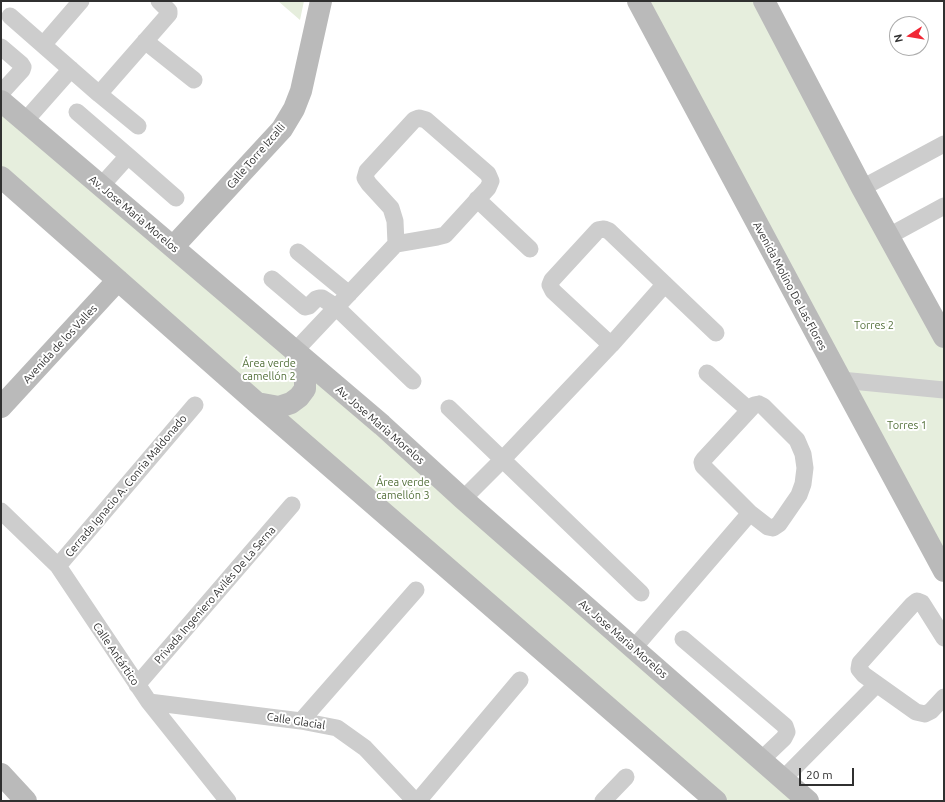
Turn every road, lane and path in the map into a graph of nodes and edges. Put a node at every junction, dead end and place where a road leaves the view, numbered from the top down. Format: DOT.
graph roads {
  1 [pos="81,1"];
  2 [pos="159,1"];
  3 [pos="321,1"];
  4 [pos="638,1"];
  5 [pos="764,1"];
  6 [pos="10,16"];
  7 [pos="145,41"];
  8 [pos="43,45"];
  9 [pos="1,47"];
  10 [pos="71,69"];
  11 [pos="194,80"];
  12 [pos="1,93"];
  13 [pos="99,94"];
  14 [pos="1,101"];
  15 [pos="77,112"];
  16 [pos="25,121"];
  17 [pos="138,126"];
  18 [pos="944,144"];
  19 [pos="128,156"];
  20 [pos="1,177"];
  21 [pos="101,186"];
  22 [pos="862,188"];
  23 [pos="176,198"];
  24 [pos="477,199"];
  25 [pos="944,206"];
  26 [pos="889,236"];
  27 [pos="396,244"];
  28 [pos="173,248"];
  29 [pos="530,249"];
  30 [pos="298,252"];
  31 [pos="272,279"];
  32 [pos="118,280"];
  33 [pos="665,284"];
  34 [pos="349,294"];
  35 [pos="336,307"];
  36 [pos="716,333"];
  37 [pos="944,337"];
  38 [pos="611,345"];
  39 [pos="295,350"];
  40 [pos="707,373"];
  41 [pos="841,380"];
  42 [pos="413,381"];
  43 [pos="944,390"];
  44 [pos="257,403"];
  45 [pos="194,405"];
  46 [pos="1,407"];
  47 [pos="449,408"];
  48 [pos="749,410"];
  49 [pos="502,460"];
  50 [pos="464,499"];
  51 [pos="292,505"];
  52 [pos="1,511"];
  53 [pos="750,513"];
  54 [pos="58,566"];
  55 [pos="944,571"];
  56 [pos="416,590"];
  57 [pos="641,593"];
  58 [pos="944,638"];
  59 [pos="683,639"];
  60 [pos="633,649"];
  61 [pos="520,680"];
  62 [pos="877,684"];
  63 [pos="137,685"];
  64 [pos="944,697"];
  65 [pos="149,702"];
  66 [pos="301,721"];
  67 [pos="761,760"];
  68 [pos="1,774"];
  69 [pos="626,777"];
  70 [pos="783,779"];
  71 [pos="26,801"];
  72 [pos="228,801"];
  73 [pos="416,801"];
  74 [pos="603,801"];
  75 [pos="716,801"];
  76 [pos="808,801"];
  1 -- 8 [label="street"];
  2 -- 7 [label="street"];
  3 -- 28 [label="main road, Calle Torre Izcalli"];
  4 -- 41 [label="main road, Avenida Molino De Las Flores"];
  5 -- 22 [label="main road"];
  6 -- 8 [label="street"];
  7 -- 11 [label="street"];
  7 -- 13 [label="street"];
  8 -- 10 [label="street"];
  9 -- 12 [label="street"];
  10 -- 13 [label="street"];
  10 -- 16 [label="street"];
  13 -- 17 [label="street"];
  14 -- 16 [label="main road, Av. Jose Maria Morelos"];
  15 -- 19 [label="street"];
  16 -- 21 [label="main road, Av. Jose Maria Morelos"];
  18 -- 22 [label="street"];
  19 -- 21 [label="street"];
  19 -- 23 [label="street"];
  20 -- 32 [label="main road"];
  21 -- 28 [label="main road, Av. Jose Maria Morelos"];
  22 -- 26 [label="main road"];
  24 -- 27 [label="street"];
  24 -- 27 [label="street"];
  24 -- 29 [label="street"];
  25 -- 26 [label="street"];
  26 -- 37 [label="main road"];
  27 -- 34 [label="street"];
  28 -- 39 [label="main road, Av. Jose Maria Morelos"];
  30 -- 34 [label="street"];
  31 -- 35 [label="street"];
  32 -- 44 [label="main road"];
  32 -- 46 [label="main road, Avenida de los Valles"];
  33 -- 36 [label="street"];
  33 -- 38 [label="street"];
  33 -- 38 [label="street"];
  34 -- 35 [label="street"];
  35 -- 39 [label="street"];
  35 -- 42 [label="street"];
  38 -- 49 [label="street"];
  39 -- 44 [label="main road"];
  39 -- 50 [label="main road, Av. Jose Maria Morelos"];
  40 -- 48 [label="street"];
  41 -- 43 [label="street"];
  41 -- 55 [label="main road, Avenida Molino De Las Flores"];
  44 -- 75 [label="main road"];
  45 -- 54 [label="street, Cerrada Ignacio A. Conria Maldonado"];
  47 -- 49 [label="street"];
  48 -- 53 [label="street"];
  48 -- 53 [label="street"];
  49 -- 50 [label="street"];
  49 -- 57 [label="street"];
  50 -- 60 [label="main road, Av. Jose Maria Morelos"];
  51 -- 63 [label="street, Privada Ingeniero Avilés De La Serna"];
  52 -- 54 [label="street, Calle Antártico"];
  53 -- 60 [label="street"];
  54 -- 63 [label="street, Calle Antártico"];
  56 -- 66 [label="street"];
  58 -- 62 [label="street"];
  59 -- 67 [label="street"];
  60 -- 67 [label="main road, Av. Jose Maria Morelos"];
  61 -- 73 [label="street"];
  62 -- 64 [label="street"];
  62 -- 70 [label="street"];
  63 -- 65 [label="street, Calle Antártico"];
  65 -- 66 [label="street, Calle Glacial"];
  65 -- 72 [label="street, Calle Antártico"];
  66 -- 73 [label="street, Calle Glacial"];
  67 -- 70 [label="main road, Av. Jose Maria Morelos"];
  68 -- 71 [label="main road"];
  69 -- 74 [label="street"];
  70 -- 76 [label="main road, Av. Jose Maria Morelos"];
}
